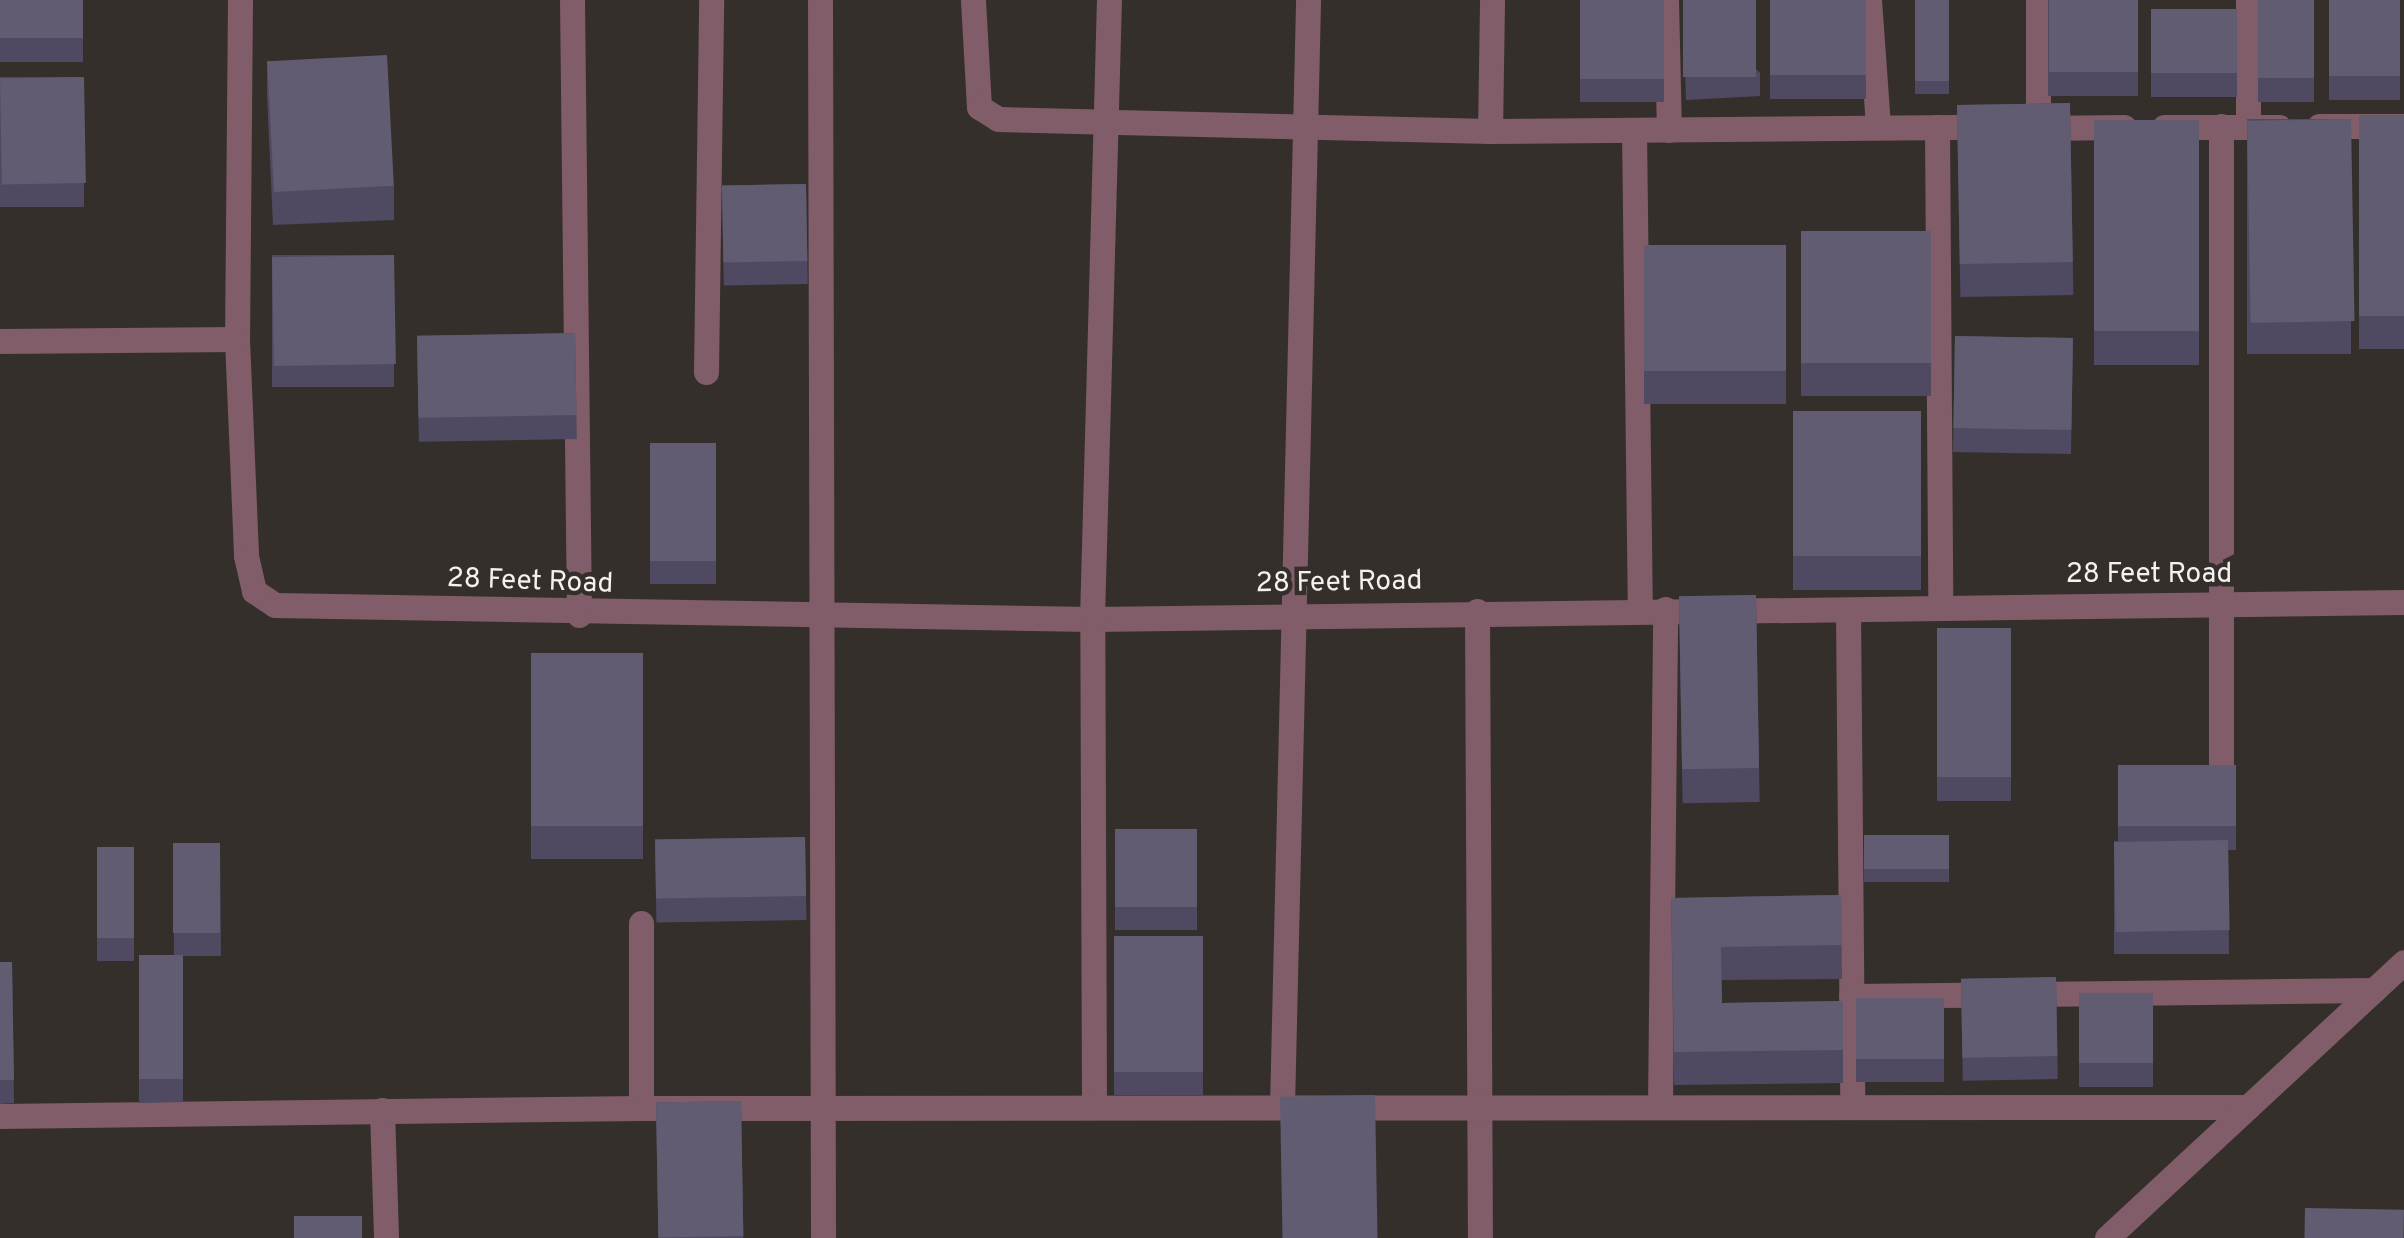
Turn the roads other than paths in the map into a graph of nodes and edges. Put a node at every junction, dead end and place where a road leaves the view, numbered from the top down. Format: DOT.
graph roads {
  1 [pos="240,0"];
  2 [pos="572,0"];
  3 [pos="710,0"];
  4 [pos="820,0"];
  5 [pos="973,0"];
  6 [pos="1109,0"];
  7 [pos="1308,0"];
  8 [pos="1492,0"];
  9 [pos="1666,0"];
  10 [pos="1869,0"];
  11 [pos="2038,0"];
  12 [pos="2248,0"];
  13 [pos="1110,122"];
  14 [pos="1309,122"];
  15 [pos="2221,126"];
  16 [pos="2404,126"];
  17 [pos="1878,127"];
  18 [pos="1937,127"];
  19 [pos="2248,127"];
  20 [pos="2038,128"];
  21 [pos="1634,130"];
  22 [pos="1668,130"];
  23 [pos="1490,131"];
  24 [pos="238,340"];
  25 [pos="0,341"];
  26 [pos="706,372"];
  27 [pos="2404,602"];
  28 [pos="2218,604"];
  29 [pos="1940,606"];
  30 [pos="1652,610"];
  31 [pos="1848,610"];
  32 [pos="1476,611"];
  33 [pos="1293,613"];
  34 [pos="816,614"];
  35 [pos="580,615"];
  36 [pos="1092,619"];
  37 [pos="2221,767"];
  38 [pos="641,923"];
  39 [pos="2404,962"];
  40 [pos="2374,990"];
  41 [pos="1851,996"];
  42 [pos="1094,1107"];
  43 [pos="1660,1107"];
  44 [pos="2248,1107"];
  45 [pos="641,1108"];
  46 [pos="820,1108"];
  47 [pos="1282,1108"];
  48 [pos="1479,1108"];
  49 [pos="1852,1108"];
  50 [pos="382,1110"];
  51 [pos="0,1116"];
  52 [pos="386,1238"];
  53 [pos="822,1238"];
  54 [pos="1480,1238"];
  55 [pos="2106,1238"];
  1 -- 24 [label="street"];
  2 -- 35 [label="street"];
  3 -- 26 [label="street"];
  4 -- 34 [label="street"];
  5 -- 13 [label="street"];
  6 -- 13 [label="street"];
  7 -- 14 [label="street"];
  8 -- 23 [label="street"];
  9 -- 22 [label="street"];
  10 -- 17 [label="street"];
  11 -- 20 [label="street"];
  12 -- 19 [label="street"];
  13 -- 14 [label="street"];
  13 -- 36 [label="street"];
  14 -- 23 [label="street"];
  14 -- 33 [label="street"];
  15 -- 19 [label="street"];
  15 -- 20 [label="street"];
  15 -- 28 [label="street"];
  16 -- 19 [label="street"];
  17 -- 18 [label="street"];
  17 -- 22 [label="street"];
  18 -- 20 [label="street"];
  18 -- 29 [label="street"];
  21 -- 22 [label="street"];
  21 -- 23 [label="street"];
  21 -- 30 [label="street"];
  24 -- 25 [label="street"];
  24 -- 35 [label="street, 28 Feet Road"];
  27 -- 28 [label="street, 28 Feet Road"];
  28 -- 29 [label="street, 28 Feet Road"];
  28 -- 37 [label="street"];
  29 -- 31 [label="street, 28 Feet Road"];
  30 -- 31 [label="street, 28 Feet Road"];
  30 -- 32 [label="street, 28 Feet Road"];
  30 -- 43 [label="street"];
  31 -- 41 [label="street"];
  32 -- 33 [label="street, 28 Feet Road"];
  32 -- 48 [label="street"];
  33 -- 36 [label="street, 28 Feet Road"];
  33 -- 47 [label="street"];
  34 -- 35 [label="street, 28 Feet Road"];
  34 -- 36 [label="street, 28 Feet Road"];
  34 -- 46 [label="street"];
  36 -- 42 [label="street"];
  38 -- 45 [label="street"];
  39 -- 40 [label="street"];
  40 -- 41 [label="street"];
  40 -- 44 [label="street"];
  41 -- 49 [label="street"];
  42 -- 46 [label="street"];
  42 -- 47 [label="street"];
  43 -- 48 [label="street"];
  43 -- 49 [label="street"];
  44 -- 49 [label="street"];
  44 -- 55 [label="street"];
  45 -- 46 [label="street"];
  45 -- 50 [label="street"];
  46 -- 53 [label="street"];
  47 -- 48 [label="street"];
  48 -- 54 [label="street"];
  50 -- 51 [label="street"];
  50 -- 52 [label="street"];
}
